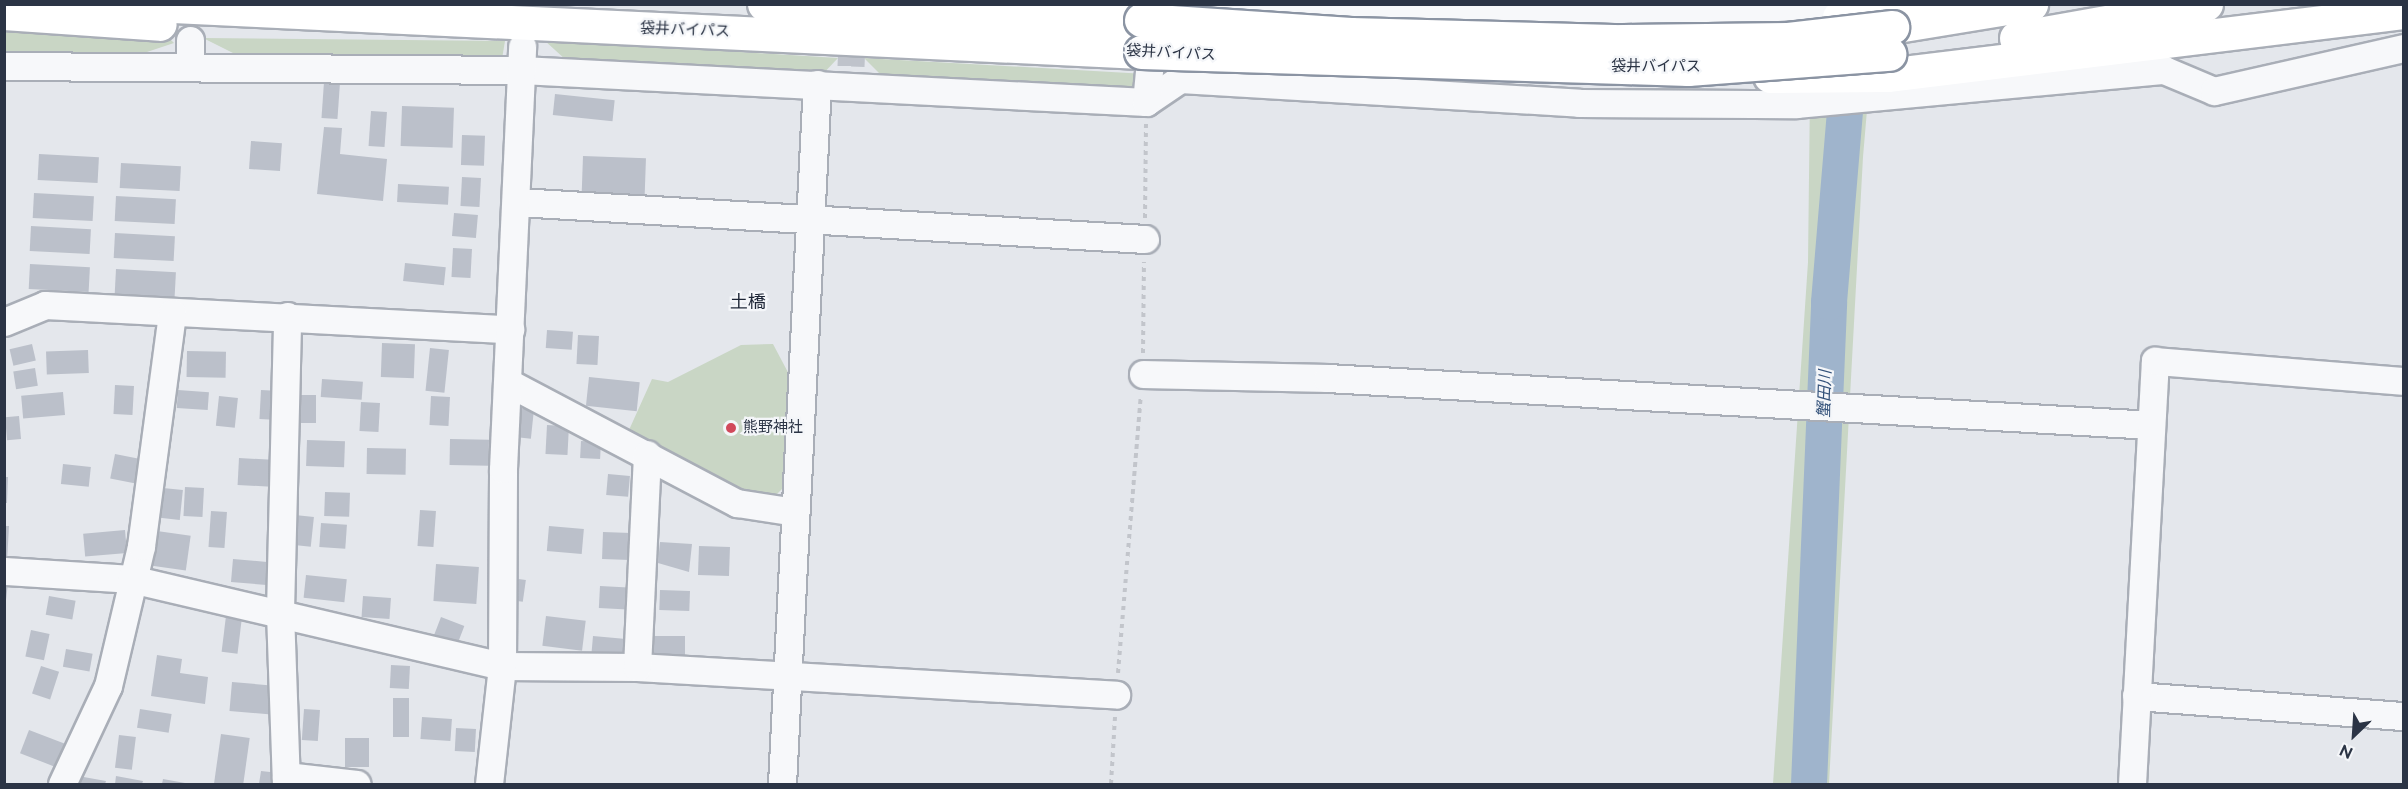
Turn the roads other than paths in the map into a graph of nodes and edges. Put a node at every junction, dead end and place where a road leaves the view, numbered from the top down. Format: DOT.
graph roads {
  1 [pos="131,4"];
  2 [pos="764,4"];
  3 [pos="1206,4"];
  4 [pos="1817,4"];
  5 [pos="1925,4"];
  6 [pos="2031,4"];
  7 [pos="2206,4"];
  8 [pos="1148,12"];
  9 [pos="2403,12"];
  10 [pos="4,13"];
  11 [pos="320,16"];
  12 [pos="190,40"];
  13 [pos="2403,48"];
  14 [pos="1887,53"];
  15 [pos="1689,54"];
  16 [pos="521,58"];
  17 [pos="4,66"];
  18 [pos="190,67"];
  19 [pos="817,84"];
  20 [pos="1146,102"];
  21 [pos="517,202"];
  22 [pos="811,220"];
  23 [pos="1144,239"];
  24 [pos="172,313"];
  25 [pos="287,315"];
  26 [pos="4,322"];
  27 [pos="510,329"];
  28 [pos="1143,374"];
  29 [pos="2403,381"];
  30 [pos="509,383"];
  31 [pos="2151,425"];
  32 [pos="647,454"];
  33 [pos="795,512"];
  34 [pos="4,571"];
  35 [pos="131,579"];
  36 [pos="280,611"];
  37 [pos="502,666"];
  38 [pos="637,667"];
  39 [pos="786,675"];
  40 [pos="1116,695"];
  41 [pos="2136,696"];
  42 [pos="2403,716"];
  43 [pos="286,780"];
  44 [pos="62,784"];
  45 [pos="357,784"];
  46 [pos="489,784"];
  47 [pos="782,784"];
  48 [pos="2132,784"];
  1 -- 11 [label="highway, 袋井バイパス"];
  2 -- 8 [label="highway, 袋井バイパス"];
  3 -- 4 [label="street"];
  5 -- 14 [label="highway"];
  6 -- 14 [label="highway, 袋井バイパス"];
  7 -- 14 [label="highway, 袋井バイパス"];
  8 -- 15 [label="highway, 袋井バイパス, bridge"];
  8 -- 20 [label="street"];
  9 -- 14 [label="highway"];
  10 -- 11 [label="highway"];
  11 -- 15 [label="highway, 袋井バイパス, bridge"];
  12 -- 18 [label="street"];
  13 -- 14 [label="street"];
  14 -- 15 [label="highway, 袋井バイパス, bridge"];
  14 -- 15 [label="highway, bridge"];
  14 -- 20 [label="street"];
  16 -- 18 [label="street"];
  16 -- 19 [label="street"];
  16 -- 21 [label="street"];
  17 -- 18 [label="street"];
  19 -- 20 [label="street"];
  19 -- 22 [label="street"];
  21 -- 22 [label="street"];
  21 -- 27 [label="street"];
  22 -- 23 [label="street"];
  22 -- 33 [label="street"];
  24 -- 25 [label="street"];
  24 -- 26 [label="street"];
  24 -- 35 [label="street"];
  25 -- 27 [label="street"];
  25 -- 36 [label="street"];
  27 -- 30 [label="street"];
  28 -- 31 [label="street"];
  29 -- 31 [label="street"];
  30 -- 32 [label="street"];
  30 -- 37 [label="street"];
  31 -- 41 [label="street"];
  32 -- 33 [label="street"];
  32 -- 38 [label="street"];
  33 -- 39 [label="street"];
  34 -- 35 [label="street"];
  35 -- 36 [label="street"];
  35 -- 44 [label="street"];
  36 -- 37 [label="street"];
  36 -- 43 [label="street"];
  37 -- 38 [label="street"];
  37 -- 46 [label="street"];
  38 -- 39 [label="street"];
  39 -- 40 [label="street"];
  39 -- 47 [label="street"];
  41 -- 42 [label="street"];
  41 -- 48 [label="street"];
  43 -- 45 [label="street"];
}
